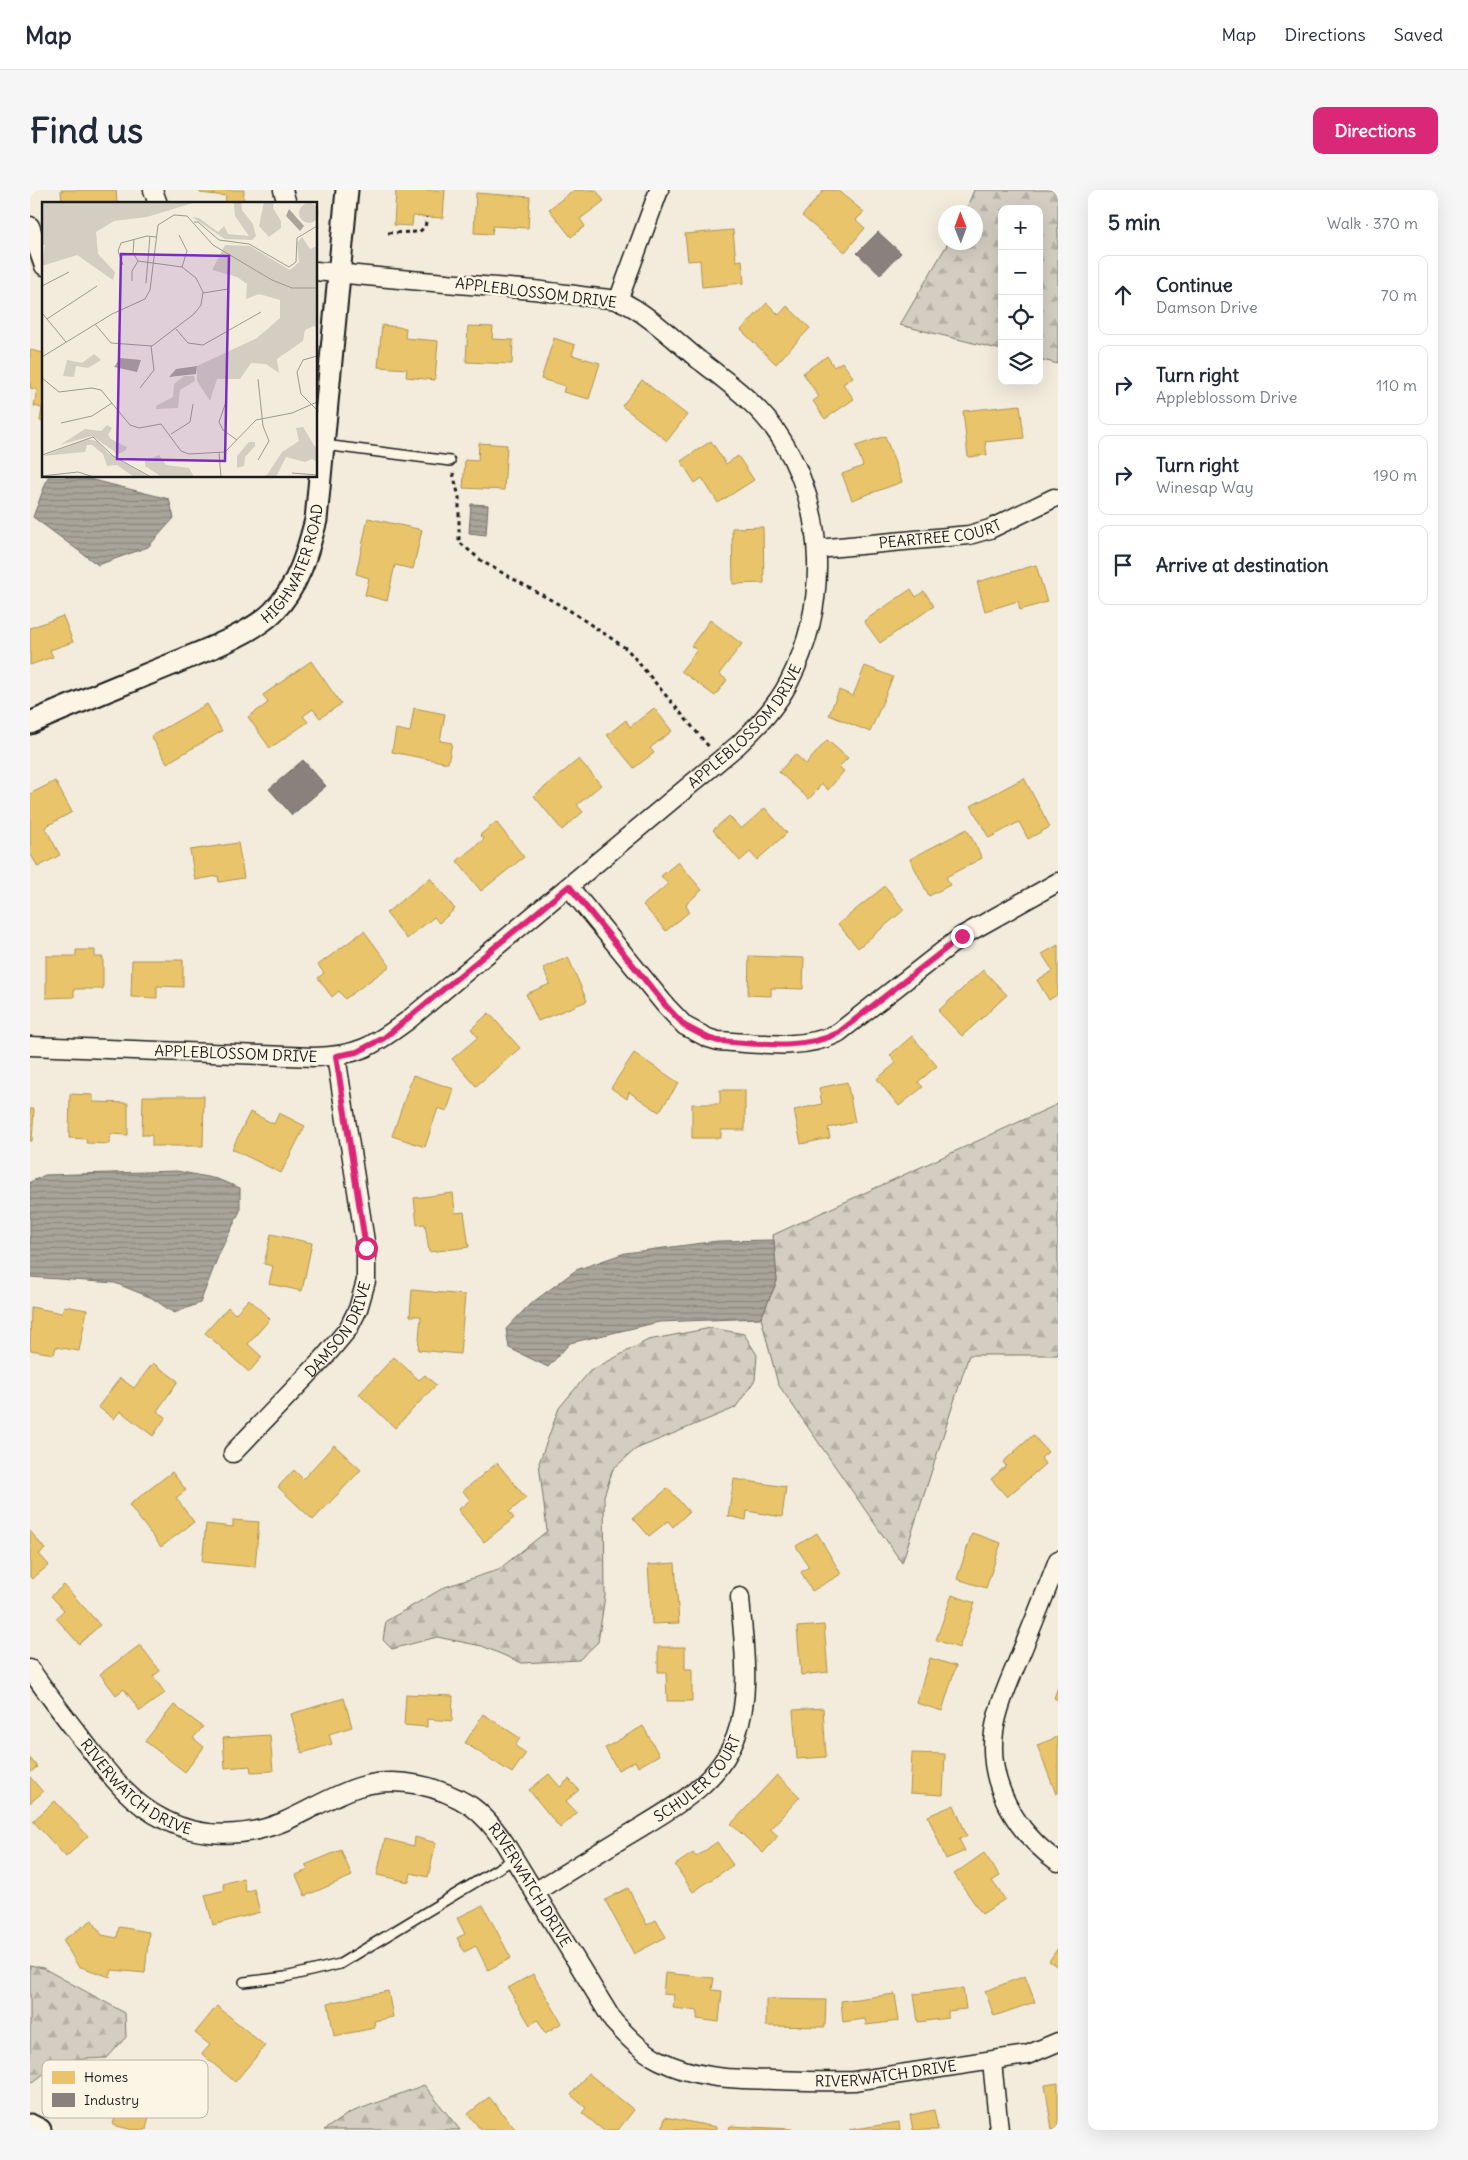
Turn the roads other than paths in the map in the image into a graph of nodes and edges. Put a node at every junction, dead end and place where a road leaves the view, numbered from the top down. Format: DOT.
graph roads {
  1 [pos="153,190"];
  2 [pos="347,190"];
  3 [pos="659,190"];
  4 [pos="157,202"];
  5 [pos="30,226"];
  6 [pos="42,260"];
  7 [pos="318,271"];
  8 [pos="338,274"];
  9 [pos="618,301"];
  10 [pos="324,445"];
  11 [pos="450,461"];
  12 [pos="1054,498"];
  13 [pos="817,549"];
  14 [pos="30,722"];
  15 [pos="1058,882"];
  16 [pos="569,886"];
  17 [pos="30,1046"];
  18 [pos="336,1056"];
  19 [pos="232,1453"];
  20 [pos="1058,1560"];
  21 [pos="740,1597"];
  22 [pos="30,1669"];
  23 [pos="514,1858"];
  24 [pos="1058,1862"];
  25 [pos="535,1892"];
  26 [pos="244,1982"];
  27 [pos="1058,2042"];
  28 [pos="992,2062"];
  29 [pos="30,2125"];
  30 [pos="40,2130"];
  31 [pos="1000,2130"];
  1 -- 4 [label="street"];
  2 -- 8 [label="street, HIGHWATER ROAD"];
  3 -- 9 [label="street"];
  5 -- 6 [label="street"];
  7 -- 8 [label="street, APPLEBLOSSOM DRIVE"];
  8 -- 9 [label="street, APPLEBLOSSOM DRIVE"];
  8 -- 10 [label="street, HIGHWATER ROAD"];
  9 -- 13 [label="street, APPLEBLOSSOM DRIVE"];
  10 -- 11 [label="lane"];
  10 -- 14 [label="street, HIGHWATER ROAD"];
  12 -- 13 [label="street, PEARTREE COURT"];
  13 -- 16 [label="street, APPLEBLOSSOM DRIVE"];
  15 -- 16 [label="street"];
  16 -- 18 [label="street, APPLEBLOSSOM DRIVE"];
  17 -- 18 [label="street, APPLEBLOSSOM DRIVE"];
  18 -- 19 [label="street, DAMSON DRIVE"];
  20 -- 24 [label="street"];
  21 -- 25 [label="street, SCHULER COURT"];
  22 -- 23 [label="street, RIVERWATCH DRIVE"];
  23 -- 25 [label="street, RIVERWATCH DRIVE"];
  23 -- 26 [label="lane"];
  25 -- 28 [label="street, RIVERWATCH DRIVE"];
  27 -- 28 [label="street, RIVERWATCH DRIVE"];
  28 -- 31 [label="street"];
  29 -- 30 [label="street"];
}
